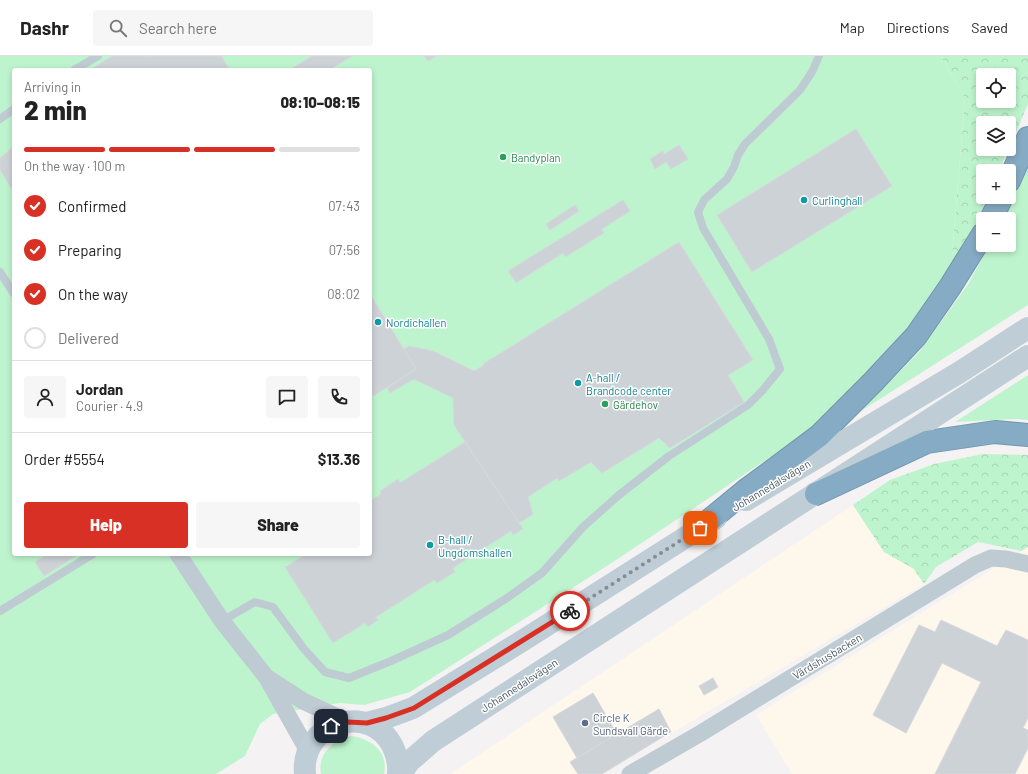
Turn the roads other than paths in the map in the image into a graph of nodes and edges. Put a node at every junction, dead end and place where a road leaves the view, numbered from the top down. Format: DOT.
graph roads {
  1 [pos="98,56"];
  2 [pos="819,56"];
  3 [pos="77,68"];
  4 [pos="12,111"];
  5 [pos="0,120"];
  6 [pos="1028,138"];
  7 [pos="1016,165"];
  8 [pos="976,245"];
  9 [pos="0,272"];
  10 [pos="12,291"];
  11 [pos="1028,328"];
  12 [pos="1028,356"];
  13 [pos="1028,435"];
  14 [pos="816,494"];
  15 [pos="700,528"];
  16 [pos="90,556"];
  17 [pos="179,556"];
  18 [pos="1028,564"];
  19 [pos="0,611"];
  20 [pos="222,621"];
  21 [pos="267,678"];
  22 [pos="358,722"];
  23 [pos="303,766"];
  24 [pos="399,774"];
  25 [pos="630,774"];
  1 -- 3 [label="lane"];
  2 -- 20 [label="lane"];
  4 -- 5 [label="lane"];
  6 -- 7 [label="highway"];
  8 -- 15 [label="highway"];
  9 -- 10 [label="lane"];
  11 -- 15 [label="main road, Johannedalsvägen"];
  12 -- 14 [label="main road, Johannedalsvägen"];
  13 -- 14 [label="highway"];
  14 -- 24 [label="main road, Johannedalsvägen"];
  15 -- 22 [label="main road, Johannedalsvägen"];
  16 -- 19 [label="lane"];
  17 -- 20 [label="street"];
  18 -- 25 [label="street, Värdshusbacken"];
  20 -- 21 [label="street"];
  21 -- 22 [label="street"];
  21 -- 23 [label="street"];
  22 -- 23 [label="main road, Johannedalsvägen"];
  22 -- 24 [label="main road"];
}
